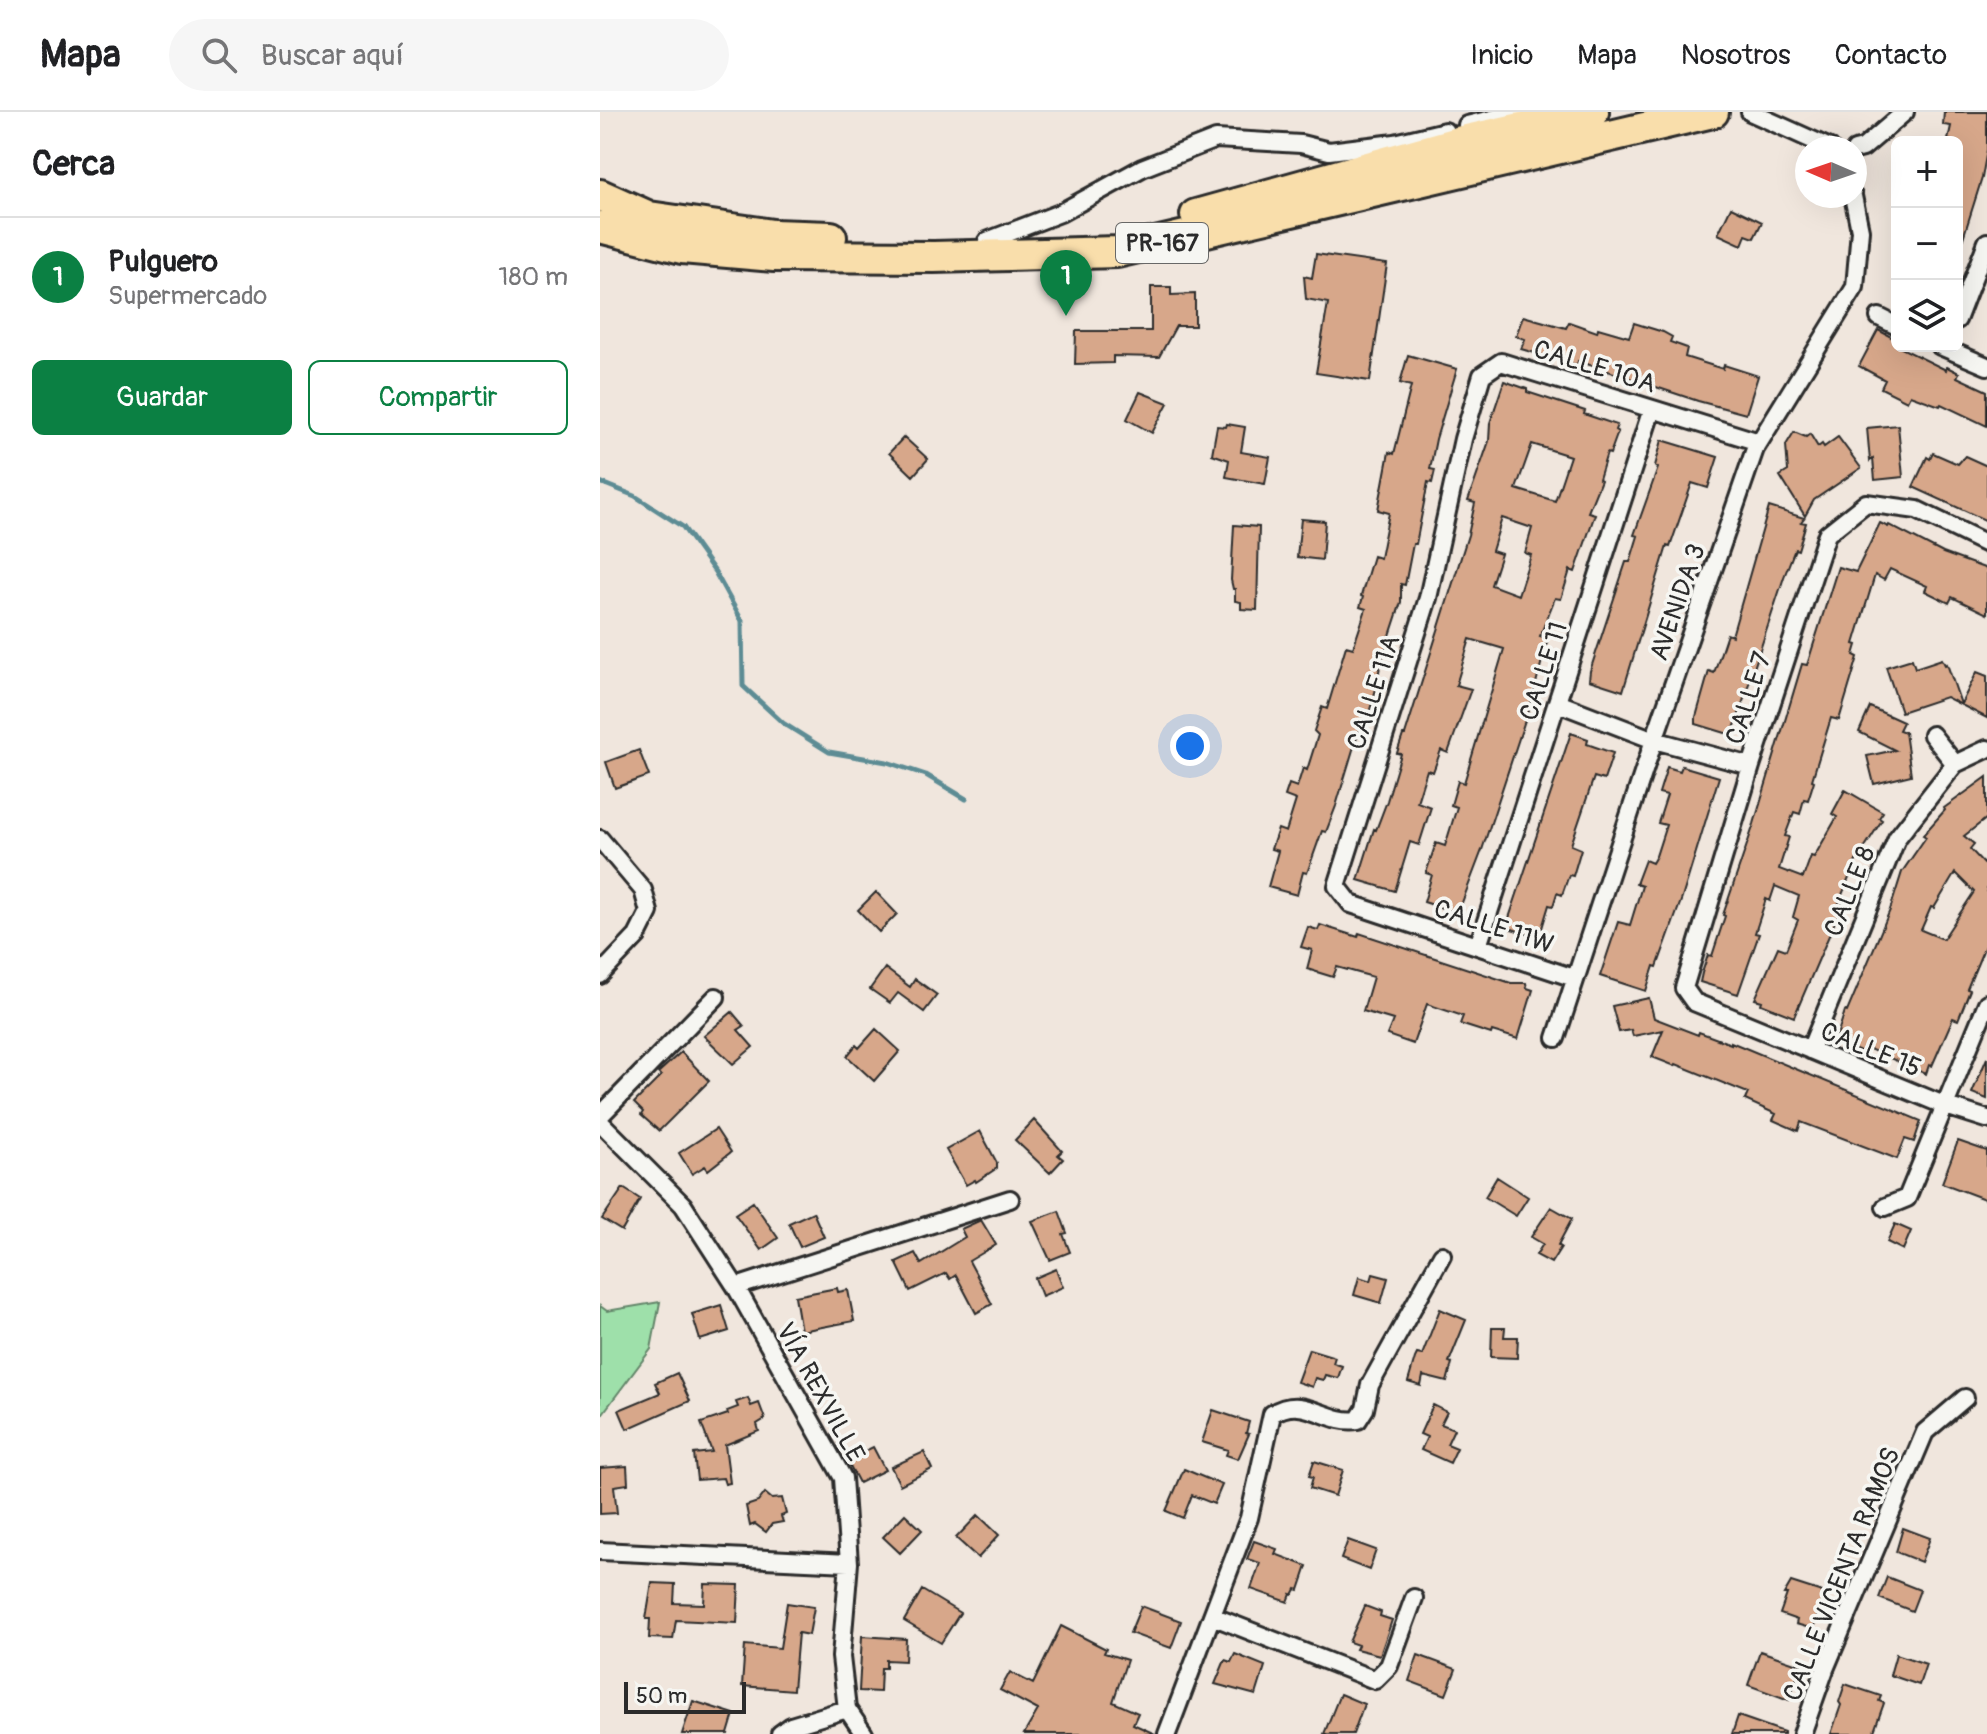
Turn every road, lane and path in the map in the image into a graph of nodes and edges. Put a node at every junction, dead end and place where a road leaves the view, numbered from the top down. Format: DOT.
graph roads {
  1 [pos="1520,112"];
  2 [pos="1593,112"];
  3 [pos="1713,112"];
  4 [pos="1750,112"];
  5 [pos="1905,112"];
  6 [pos="1803,136"];
  7 [pos="1867,145"];
  8 [pos="600,195"];
  9 [pos="1855,208"];
  10 [pos="600,227"];
  11 [pos="987,241"];
  12 [pos="1987,242"];
  13 [pos="1963,304"];
  14 [pos="1879,317"];
  15 [pos="1891,323"];
  16 [pos="1955,352"];
  17 [pos="1987,366"];
  18 [pos="1652,409"];
  19 [pos="1463,439"];
  20 [pos="1759,442"];
  21 [pos="1987,544"];
  22 [pos="1558,703"];
  23 [pos="1932,735"];
  24 [pos="1654,740"];
  25 [pos="1987,749"];
  26 [pos="1955,764"];
  27 [pos="1751,766"];
  28 [pos="600,839"];
  29 [pos="1399,920"];
  30 [pos="1478,946"];
  31 [pos="600,975"];
  32 [pos="1574,978"];
  33 [pos="716,997"];
  34 [pos="1987,1003"];
  35 [pos="1737,1020"];
  36 [pos="1556,1038"];
  37 [pos="1810,1050"];
  38 [pos="1946,1106"];
  39 [pos="600,1119"];
  40 [pos="1987,1119"];
  41 [pos="1010,1199"];
  42 [pos="1885,1207"];
  43 [pos="1442,1255"];
  44 [pos="736,1287"];
  45 [pos="1965,1398"];
  46 [pos="600,1551"];
  47 [pos="849,1563"];
  48 [pos="1414,1598"];
  49 [pos="1212,1616"];
  50 [pos="847,1709"];
  51 [pos="780,1734"];
  52 [pos="864,1734"];
  53 [pos="1167,1734"];
  54 [pos="1802,1734"];
  1 -- 11 [label="street"];
  2 -- 11 [label="highway, PR-167"];
  3 -- 10 [label="highway, PR-167"];
  4 -- 6 [label="street"];
  5 -- 7 [label="street"];
  8 -- 11 [label="highway, PR-167"];
  9 -- 20 [label="street, AVENIDA 3"];
  12 -- 13 [label="street"];
  14 -- 15 [label="street"];
  16 -- 17 [label="street"];
  18 -- 19 [label="street, CALLE 10A"];
  18 -- 20 [label="street, CALLE 10A"];
  18 -- 22 [label="street, CALLE 11"];
  19 -- 29 [label="street, CALLE 11A"];
  20 -- 24 [label="street, AVENIDA 3"];
  21 -- 27 [label="street, CALLE 7"];
  22 -- 24 [label="street"];
  22 -- 30 [label="street, CALLE 11"];
  23 -- 26 [label="street"];
  24 -- 27 [label="street"];
  24 -- 32 [label="street, AVENIDA 3"];
  25 -- 26 [label="street, CALLE 8"];
  26 -- 37 [label="street, CALLE 8"];
  27 -- 35 [label="street, CALLE 7"];
  28 -- 31 [label="street"];
  29 -- 30 [label="street, CALLE 11W"];
  30 -- 32 [label="street, CALLE 11W"];
  32 -- 36 [label="street, AVENIDA 3"];
  33 -- 39 [label="street"];
  34 -- 38 [label="street"];
  35 -- 37 [label="street, CALLE 15"];
  37 -- 38 [label="street, CALLE 15"];
  38 -- 40 [label="street, CALLE 15"];
  38 -- 42 [label="street"];
  39 -- 44 [label="street, VÍA REXVILLE"];
  41 -- 44 [label="street"];
  43 -- 49 [label="street"];
  44 -- 47 [label="street, VÍA REXVILLE"];
  45 -- 54 [label="street, CALLE VICENTA RAMOS"];
  46 -- 47 [label="street"];
  47 -- 50 [label="street, VÍA REXVILLE"];
  48 -- 49 [label="street"];
  49 -- 53 [label="street"];
  50 -- 51 [label="street"];
  50 -- 52 [label="street, VÍA REXVILLE"];
}
